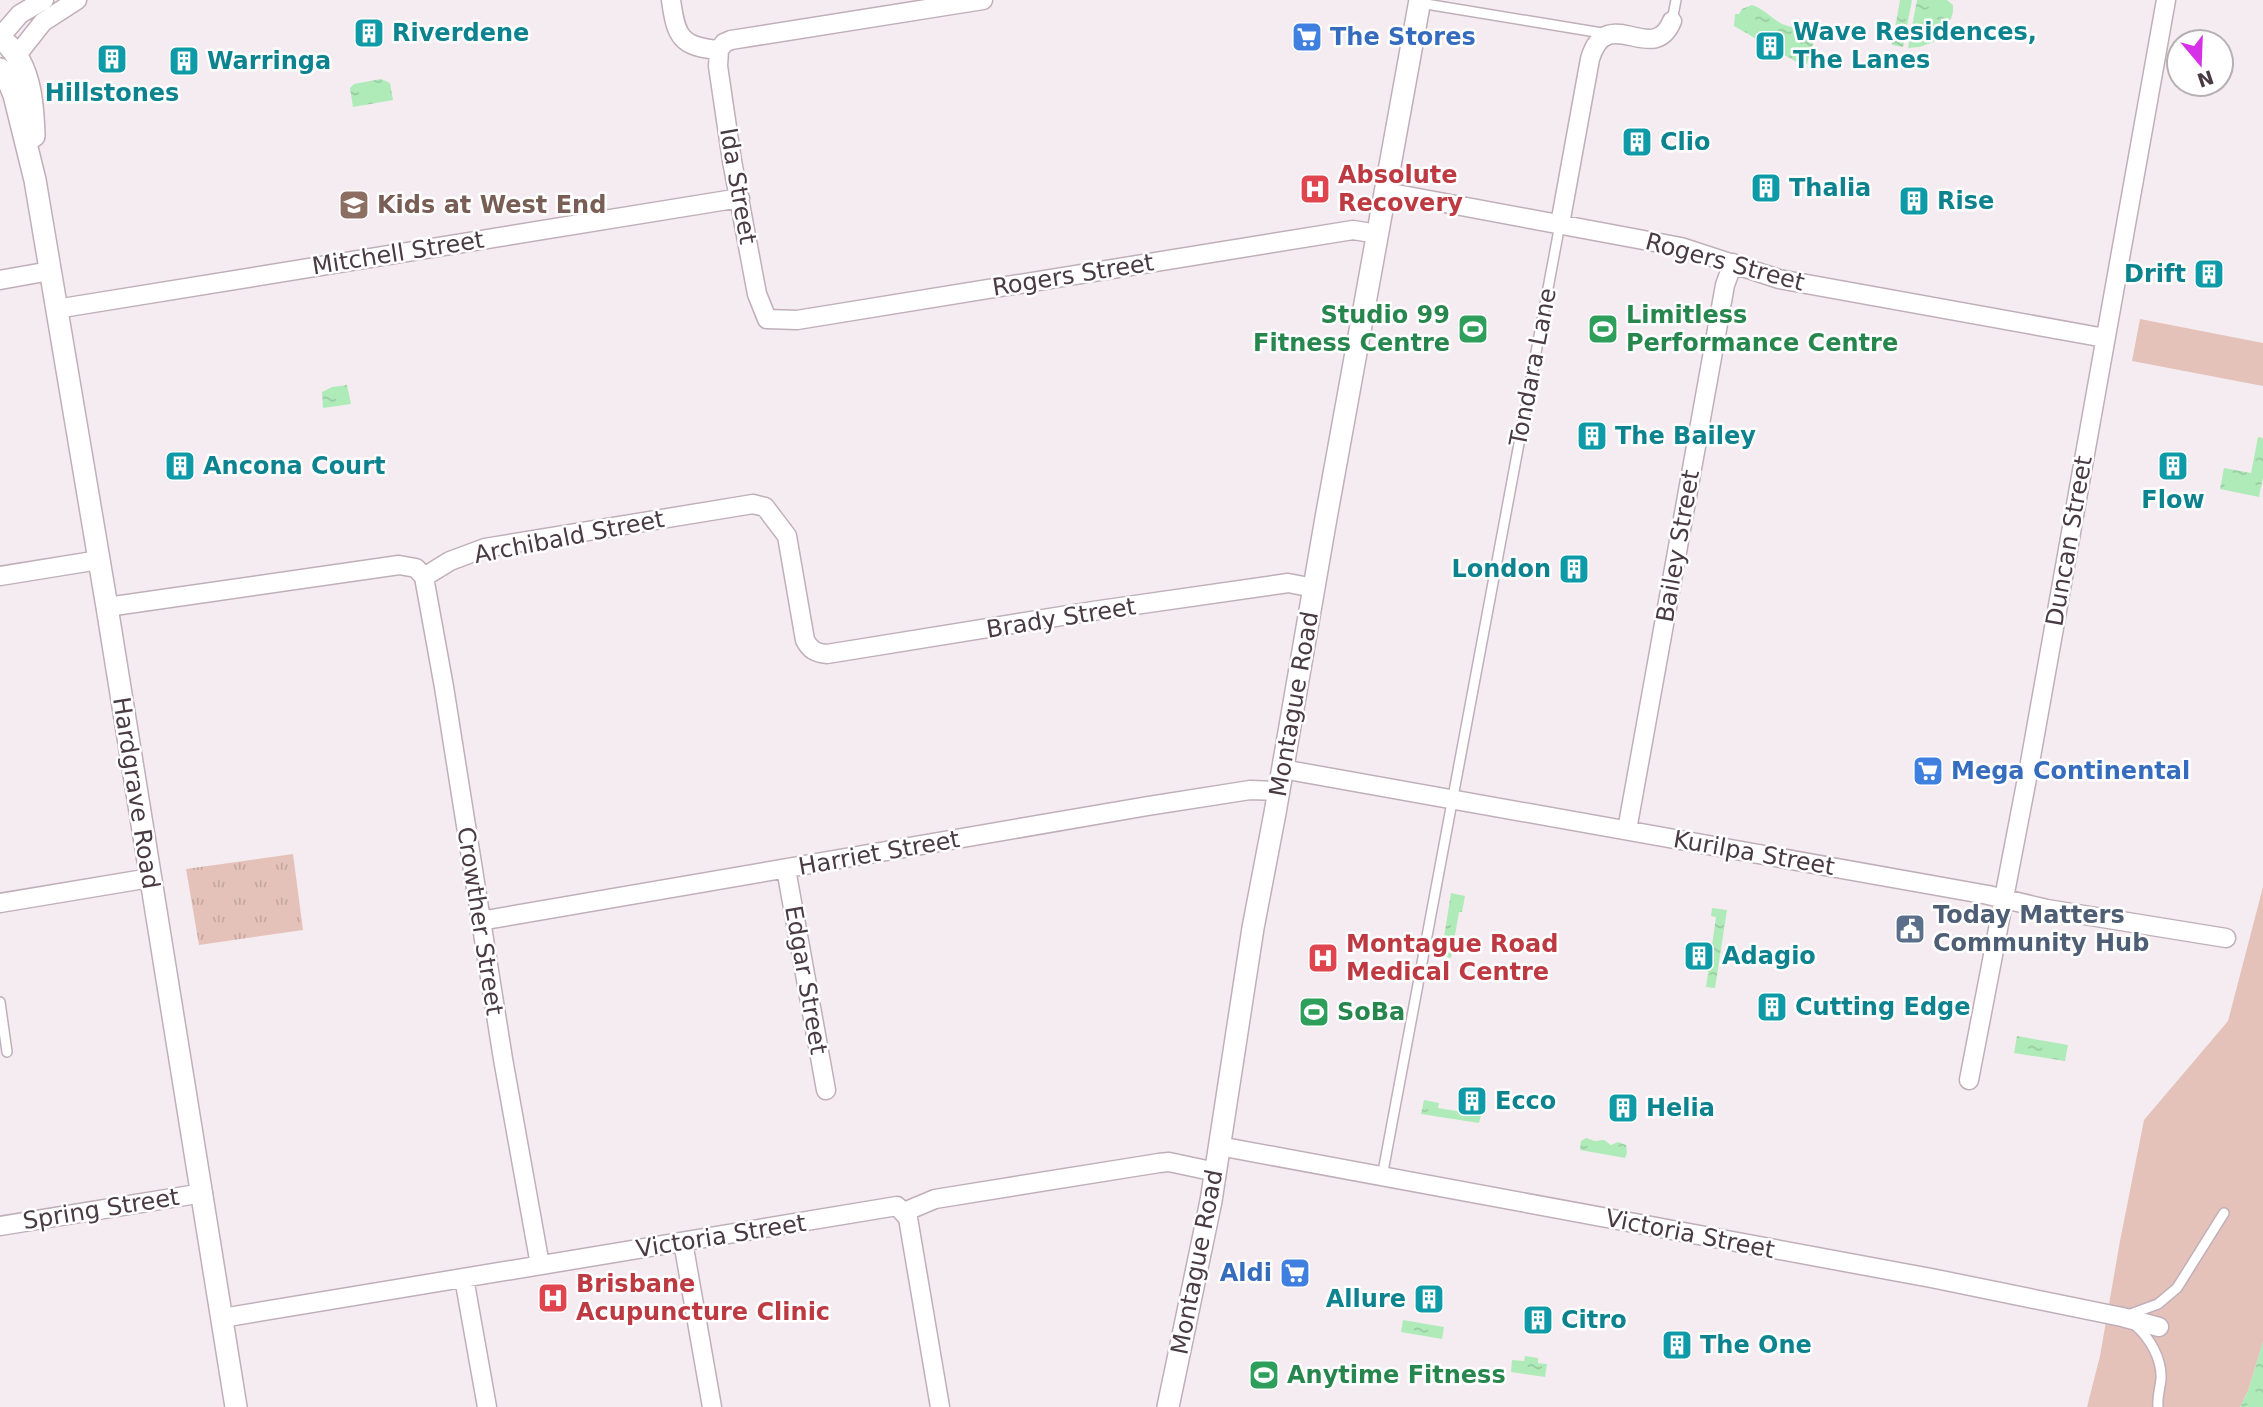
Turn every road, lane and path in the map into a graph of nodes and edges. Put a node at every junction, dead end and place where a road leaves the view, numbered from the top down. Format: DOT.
graph roads {
  1 [pos="44,0"];
  2 [pos="77,0"];
  3 [pos="671,0"];
  4 [pos="983,0"];
  5 [pos="1676,0"];
  6 [pos="2166,0"];
  7 [pos="1420,2"];
  8 [pos="1672,21"];
  9 [pos="1608,34"];
  10 [pos="719,50"];
  11 [pos="4,51"];
  12 [pos="1386,192"];
  13 [pos="740,198"];
  14 [pos="1560,224"];
  15 [pos="1378,234"];
  16 [pos="1733,263"];
  17 [pos="50,271"];
  18 [pos="0,280"];
  19 [pos="57,309"];
  20 [pos="767,319"];
  21 [pos="2105,338"];
  22 [pos="99,560"];
  23 [pos="0,576"];
  24 [pos="424,577"];
  25 [pos="1314,587"];
  26 [pos="107,607"];
  27 [pos="808,648"];
  28 [pos="1282,769"];
  29 [pos="1279,791"];
  30 [pos="1453,799"];
  31 [pos="1627,830"];
  32 [pos="786,869"];
  33 [pos="150,878"];
  34 [pos="2003,899"];
  35 [pos="0,903"];
  36 [pos="480,921"];
  37 [pos="2226,938"];
  38 [pos="0,1002"];
  39 [pos="7,1052"];
  40 [pos="1969,1080"];
  41 [pos="826,1090"];
  42 [pos="1219,1146"];
  43 [pos="1216,1172"];
  44 [pos="1382,1177"];
  45 [pos="203,1193"];
  46 [pos="904,1212"];
  47 [pos="2224,1213"];
  48 [pos="0,1226"];
  49 [pos="683,1242"];
  50 [pos="540,1265"];
  51 [pos="464,1278"];
  52 [pos="2122,1317"];
  53 [pos="222,1318"];
  54 [pos="2159,1327"];
  55 [pos="236,1407"];
  56 [pos="487,1407"];
  57 [pos="712,1407"];
  58 [pos="940,1407"];
  59 [pos="1168,1407"];
  60 [pos="2158,1407"];
  1 -- 11 [label="street"];
  2 -- 11 [label="street"];
  3 -- 10 [label="street"];
  4 -- 10 [label="street"];
  5 -- 8 [label="lane"];
  6 -- 21 [label="street, Duncan Street"];
  7 -- 9 [label="lane"];
  7 -- 12 [label="street, Montague Road"];
  8 -- 9 [label="street"];
  9 -- 14 [label="street, Tondara Lane"];
  10 -- 13 [label="street, Ida Street"];
  11 -- 17 [label="street, Hardgrave Road"];
  12 -- 14 [label="street, Rogers Street"];
  12 -- 15 [label="street, Montague Road"];
  13 -- 19 [label="street, Mitchell Street"];
  13 -- 20 [label="street, Ida Street"];
  14 -- 16 [label="street, Rogers Street"];
  14 -- 30 [label="lane, Tondara Lane"];
  15 -- 20 [label="street, Rogers Street"];
  15 -- 25 [label="street, Montague Road"];
  16 -- 21 [label="street, Rogers Street"];
  16 -- 31 [label="street, Bailey Street"];
  17 -- 18 [label="street"];
  17 -- 19 [label="street, Hardgrave Road"];
  19 -- 22 [label="street, Hardgrave Road"];
  21 -- 34 [label="street, Duncan Street"];
  22 -- 23 [label="street"];
  22 -- 26 [label="street, Hardgrave Road"];
  24 -- 26 [label="street"];
  24 -- 27 [label="street, Archibald Street"];
  24 -- 36 [label="street, Crowther Street"];
  25 -- 27 [label="street, Brady Street"];
  25 -- 28 [label="street, Montague Road"];
  26 -- 33 [label="street, Hardgrave Road"];
  28 -- 29 [label="street, Montague Road"];
  28 -- 30 [label="street, Kurilpa Street"];
  29 -- 32 [label="street, Harriet Street"];
  29 -- 42 [label="street, Montague Road"];
  30 -- 31 [label="street, Kurilpa Street"];
  30 -- 44 [label="lane, Tondara Lane"];
  31 -- 34 [label="street, Kurilpa Street"];
  32 -- 36 [label="street, Harriet Street"];
  32 -- 41 [label="street, Edgar Street"];
  33 -- 35 [label="street"];
  33 -- 45 [label="street, Hardgrave Road"];
  34 -- 37 [label="street, Kurilpa Street"];
  34 -- 40 [label="street, Duncan Street"];
  36 -- 50 [label="street, Crowther Street"];
  38 -- 39 [label="lane"];
  42 -- 43 [label="street, Montague Road"];
  42 -- 44 [label="street, Victoria Street"];
  43 -- 46 [label="street, Victoria Street"];
  43 -- 59 [label="street, Montague Road"];
  44 -- 52 [label="street, Victoria Street"];
  45 -- 48 [label="street, Spring Street"];
  45 -- 53 [label="street, Hardgrave Road"];
  46 -- 49 [label="street, Victoria Street"];
  46 -- 58 [label="street"];
  47 -- 52 [label="lane"];
  49 -- 50 [label="street, Victoria Street"];
  49 -- 57 [label="street"];
  50 -- 51 [label="street, Victoria Street"];
  51 -- 53 [label="street, Victoria Street"];
  51 -- 56 [label="street"];
  52 -- 54 [label="street, Victoria Street"];
  52 -- 60 [label="lane"];
  53 -- 55 [label="street, Hardgrave Road"];
}
